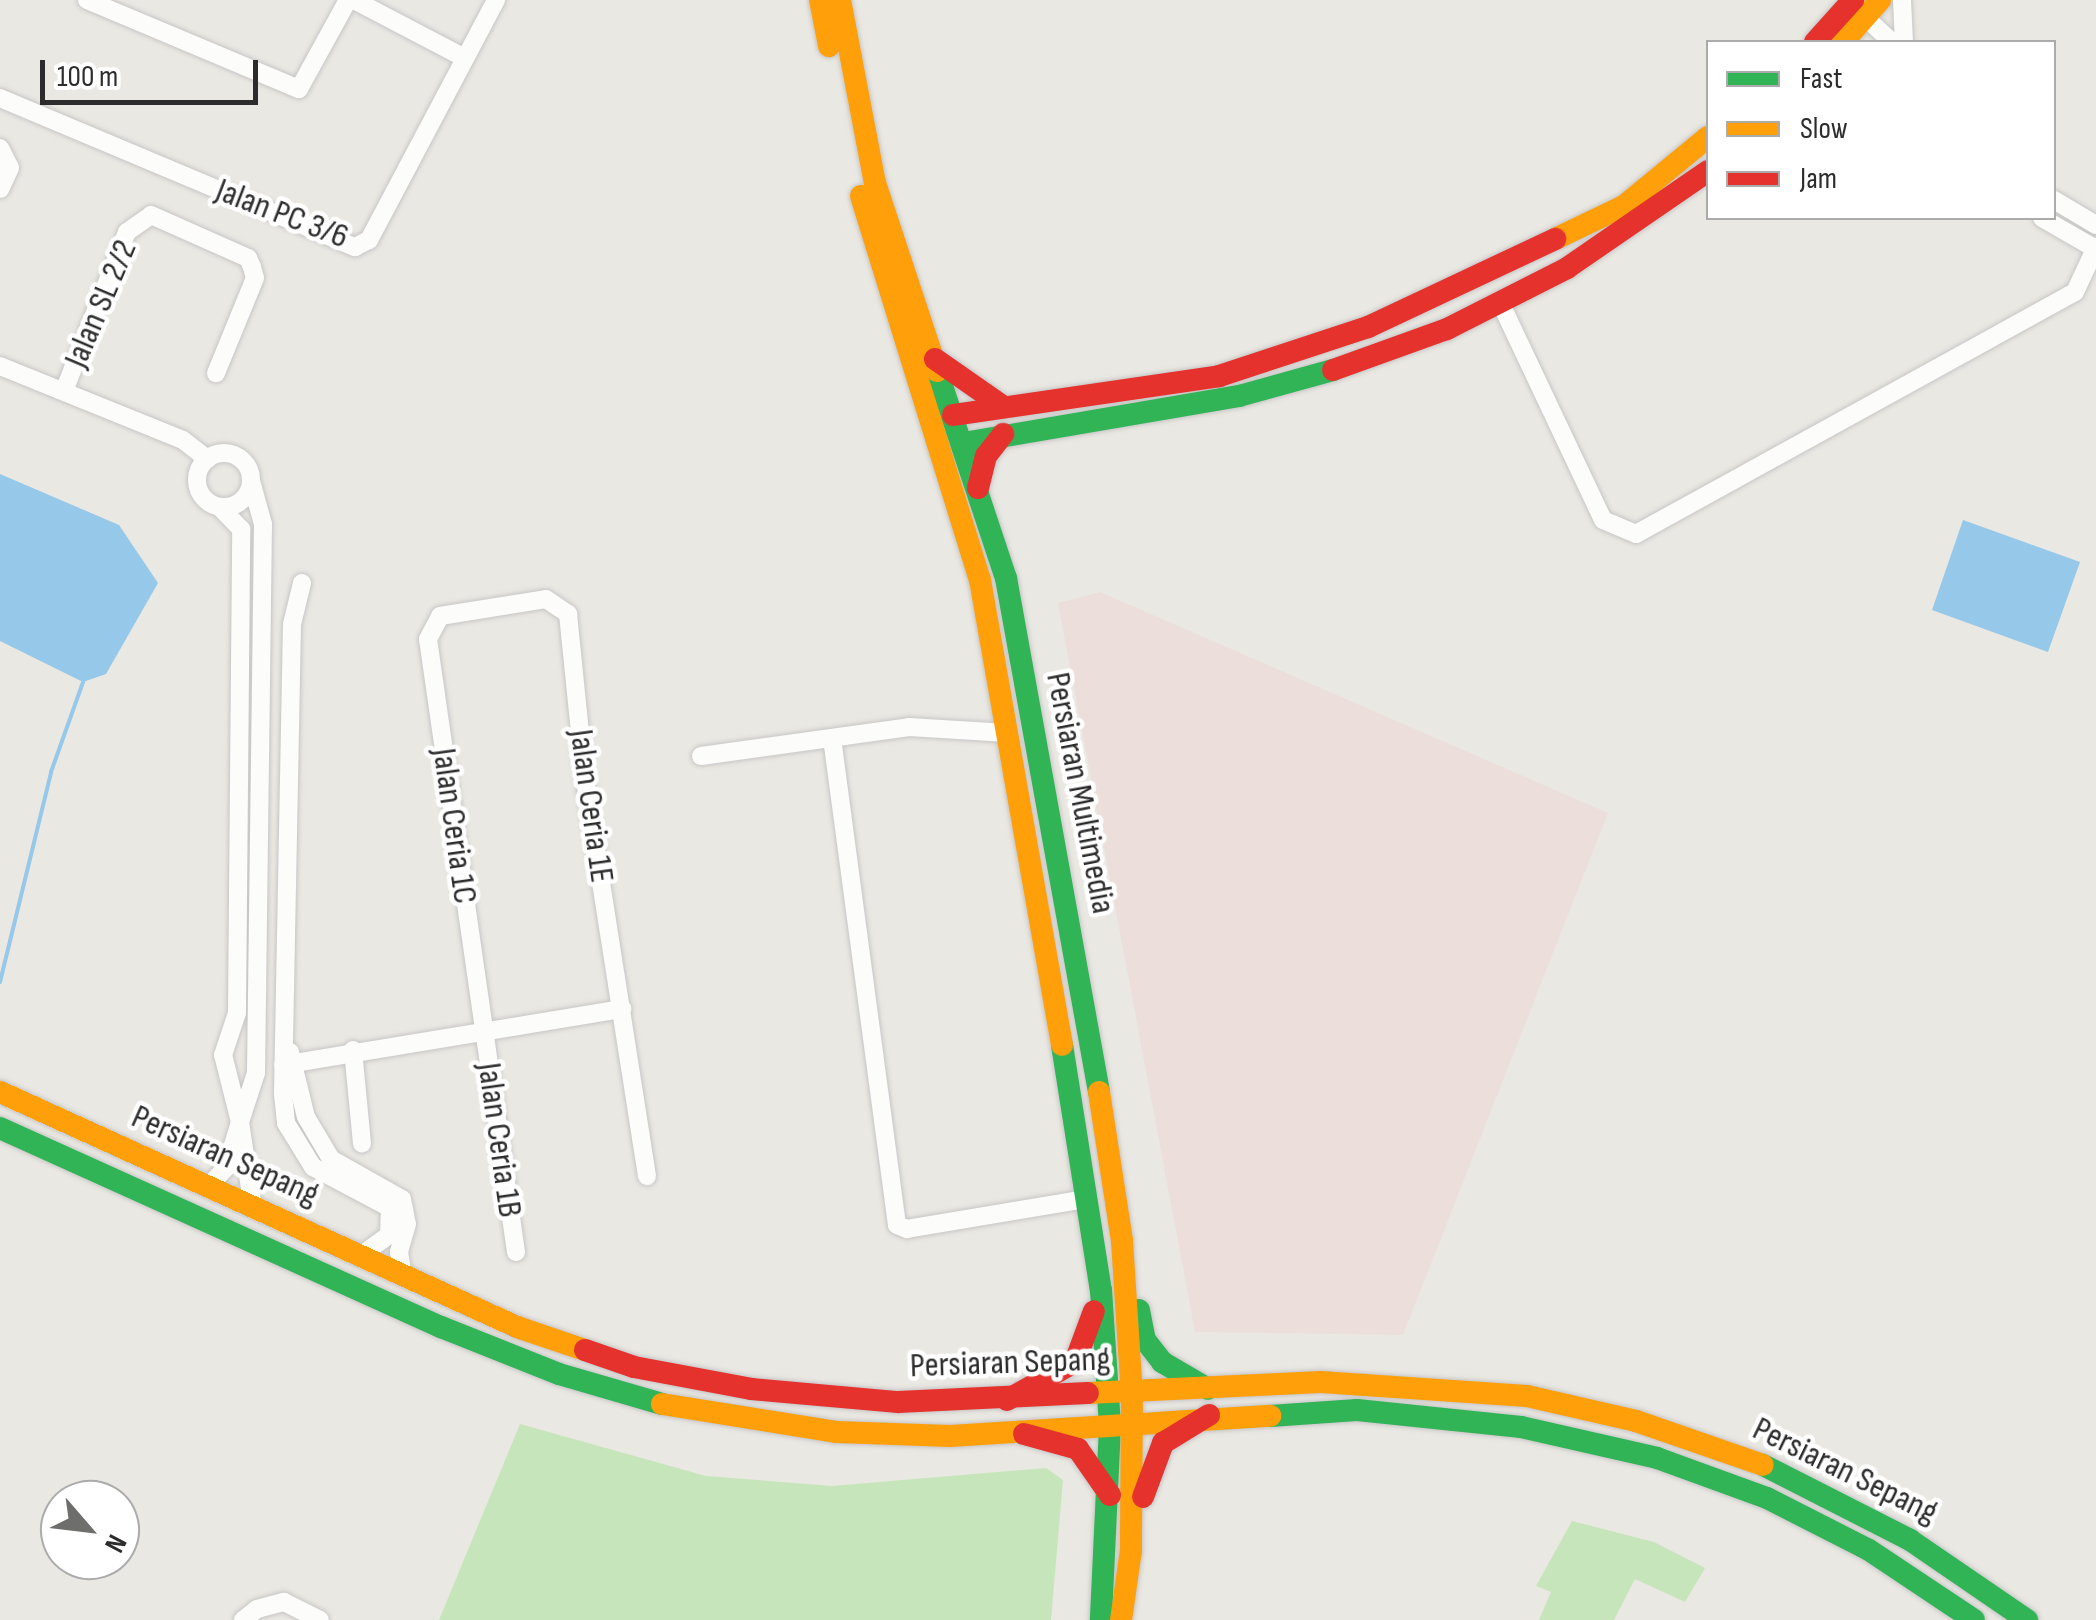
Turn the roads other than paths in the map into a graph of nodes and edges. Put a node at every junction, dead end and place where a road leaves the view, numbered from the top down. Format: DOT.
graph roads {
  1 [pos="87,0"];
  2 [pos="351,0"];
  3 [pos="496,0"];
  4 [pos="820,0"];
  5 [pos="840,0"];
  6 [pos="1902,0"];
  7 [pos="1860,22"];
  8 [pos="1820,40"];
  9 [pos="1889,40"];
  10 [pos="1904,40"];
  11 [pos="465,58"];
  12 [pos="0,98"];
  13 [pos="1706,139"];
  14 [pos="0,148"];
  15 [pos="1706,172"];
  16 [pos="0,189"];
  17 [pos="2056,201"];
  18 [pos="2046,220"];
  19 [pos="2096,224"];
  20 [pos="2096,248"];
  21 [pos="1500,302"];
  22 [pos="934,358"];
  23 [pos="0,366"];
  24 [pos="216,373"];
  25 [pos="64,392"];
  26 [pos="1001,405"];
  27 [pos="954,415"];
  28 [pos="1003,434"];
  29 [pos="964,443"];
  30 [pos="207,459"];
  31 [pos="251,481"];
  32 [pos="978,488"];
  33 [pos="221,508"];
  34 [pos="302,583"];
  35 [pos="559,605"];
  36 [pos="1008,733"];
  37 [pos="832,738"];
  38 [pos="701,756"];
  39 [pos="622,1009"];
  40 [pos="482,1028"];
  41 [pos="353,1050"];
  42 [pos="288,1064"];
  43 [pos="0,1092"];
  44 [pos="43,1112"];
  45 [pos="240,1122"];
  46 [pos="0,1128"];
  47 [pos="362,1144"];
  48 [pos="647,1176"];
  49 [pos="208,1187"];
  50 [pos="1087,1198"];
  51 [pos="253,1208"];
  52 [pos="238,1234"];
  53 [pos="1122,1241"];
  54 [pos="516,1252"];
  55 [pos="360,1256"];
  56 [pos="403,1276"];
  57 [pos="1101,1290"];
  58 [pos="1208,1389"];
  59 [pos="1132,1395"];
  60 [pos="1108,1397"];
  61 [pos="1007,1400"];
  62 [pos="1210,1414"];
  63 [pos="1134,1423"];
  64 [pos="1110,1426"];
  65 [pos="1024,1434"];
  66 [pos="1110,1496"];
  67 [pos="1131,1550"];
  68 [pos="243,1620"];
  69 [pos="320,1620"];
  70 [pos="1101,1620"];
  71 [pos="1121,1620"];
  72 [pos="1974,1620"];
  73 [pos="2027,1620"];
  1 -- 2 [label="street"];
  2 -- 11 [label="street"];
  3 -- 11 [label="street, Jalan PC 3/6"];
  4 -- 36 [label="street, Persiaran Multimedia"];
  5 -- 22 [label="street, Persiaran Multimedia"];
  6 -- 10 [label="street"];
  7 -- 8 [label="street"];
  7 -- 9 [label="street"];
  11 -- 12 [label="street, Jalan PC 3/6"];
  13 -- 26 [label="street"];
  14 -- 16 [label="street"];
  15 -- 21 [label="street"];
  17 -- 19 [label="street"];
  18 -- 20 [label="street"];
  20 -- 21 [label="street"];
  21 -- 28 [label="street"];
  22 -- 26 [label="street"];
  22 -- 27 [label="street, Persiaran Multimedia"];
  23 -- 25 [label="street"];
  24 -- 25 [label="street, Jalan SL 2/2"];
  25 -- 30 [label="street"];
  26 -- 27 [label="street"];
  27 -- 29 [label="street, Persiaran Multimedia"];
  28 -- 29 [label="street"];
  28 -- 32 [label="street"];
  29 -- 32 [label="street, Persiaran Multimedia"];
  30 -- 31 [label="street"];
  30 -- 33 [label="street"];
  31 -- 33 [label="street"];
  31 -- 45 [label="street"];
  32 -- 53 [label="street, Persiaran Multimedia"];
  33 -- 45 [label="street"];
  34 -- 42 [label="street"];
  35 -- 39 [label="street, Jalan Ceria 1E"];
  35 -- 40 [label="street, Jalan Ceria 1C"];
  36 -- 37 [label="street"];
  36 -- 50 [label="street, Persiaran Multimedia"];
  37 -- 38 [label="street"];
  37 -- 50 [label="street"];
  39 -- 40 [label="street"];
  39 -- 48 [label="street, Jalan Ceria 1E"];
  40 -- 41 [label="street"];
  40 -- 54 [label="street, Jalan Ceria 1B"];
  41 -- 42 [label="street"];
  41 -- 47 [label="street"];
  42 -- 55 [label="street"];
  42 -- 56 [label="street"];
  43 -- 44 [label="street, Persiaran Sepang"];
  44 -- 49 [label="street, Persiaran Sepang"];
  44 -- 52 [label="street"];
  45 -- 49 [label="street"];
  45 -- 51 [label="street"];
  46 -- 52 [label="street, Persiaran Sepang"];
  49 -- 51 [label="street, Persiaran Sepang"];
  50 -- 57 [label="street, Persiaran Multimedia"];
  51 -- 55 [label="street, Persiaran Sepang"];
  52 -- 65 [label="street, Persiaran Sepang"];
  53 -- 58 [label="street"];
  53 -- 59 [label="street, Persiaran Multimedia"];
  55 -- 56 [label="street, Persiaran Sepang"];
  56 -- 61 [label="street, Persiaran Sepang"];
  57 -- 60 [label="street, Persiaran Multimedia"];
  57 -- 61 [label="street"];
  58 -- 59 [label="street, Persiaran Sepang"];
  58 -- 73 [label="street, Persiaran Sepang"];
  59 -- 60 [label="street, Persiaran Sepang"];
  59 -- 63 [label="street, Persiaran Multimedia"];
  60 -- 61 [label="street, Persiaran Sepang"];
  60 -- 64 [label="street, Persiaran Multimedia"];
  62 -- 63 [label="street, Persiaran Sepang"];
  62 -- 67 [label="street"];
  62 -- 72 [label="street, Persiaran Sepang"];
  63 -- 64 [label="street, Persiaran Sepang"];
  63 -- 67 [label="street, Persiaran Multimedia"];
  64 -- 65 [label="street, Persiaran Sepang"];
  64 -- 66 [label="street, Persiaran Multimedia"];
  65 -- 66 [label="street"];
  66 -- 70 [label="street, Persiaran Multimedia"];
  67 -- 71 [label="street, Persiaran Multimedia"];
  68 -- 69 [label="street"];
}
